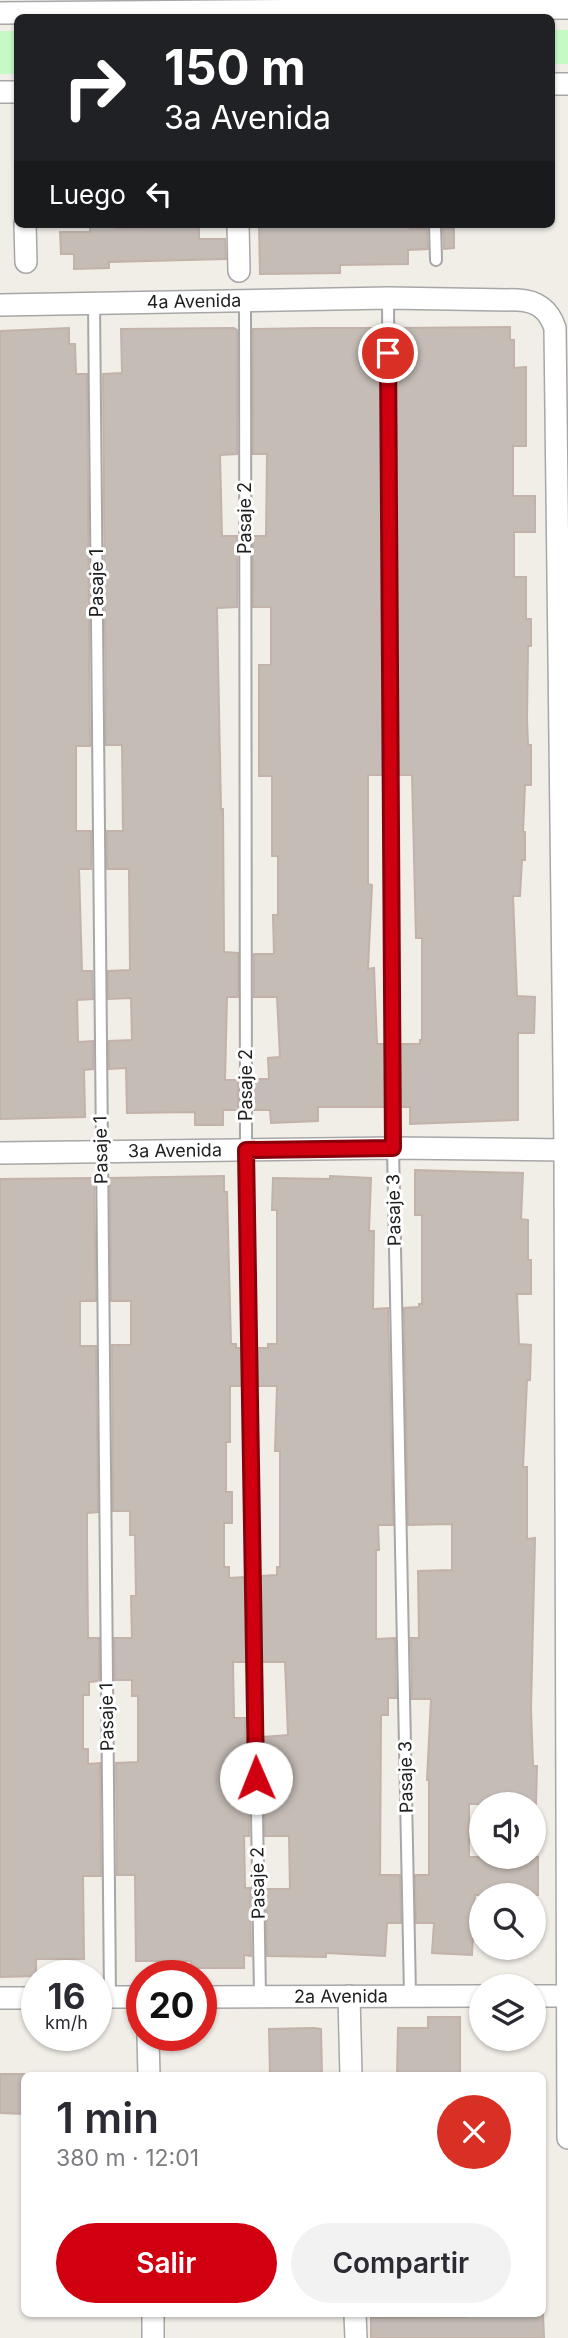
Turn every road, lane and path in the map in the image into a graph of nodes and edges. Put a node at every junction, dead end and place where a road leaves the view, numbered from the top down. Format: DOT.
graph roads {
  1 [pos="441,4"];
  2 [pos="22,6"];
  3 [pos="568,8"];
  4 [pos="233,10"];
  5 [pos="0,13"];
  6 [pos="25,228"];
  7 [pos="238,228"];
  8 [pos="435,228"];
  9 [pos="436,260"];
  10 [pos="26,262"];
  11 [pos="239,271"];
  12 [pos="388,298"];
  13 [pos="244,301"];
  14 [pos="94,303"];
  15 [pos="0,304"];
  16 [pos="393,1148"];
  17 [pos="246,1150"];
  18 [pos="565,1150"];
  19 [pos="102,1152"];
  20 [pos="0,1153"];
  21 [pos="103,1960"];
  22 [pos="410,1995"];
  23 [pos="260,1996"];
  24 [pos="349,1996"];
  25 [pos="469,1996"];
  26 [pos="546,1996"];
  27 [pos="566,1996"];
  28 [pos="217,1997"];
  29 [pos="0,1998"];
  30 [pos="21,1998"];
  31 [pos="148,2051"];
  32 [pos="149,2072"];
  33 [pos="351,2072"];
  34 [pos="568,2138"];
  35 [pos="153,2317"];
  36 [pos="355,2317"];
  37 [pos="153,2338"];
  38 [pos="356,2338"];
  1 -- 3 [label="street"];
  1 -- 4 [label="street"];
  2 -- 4 [label="street"];
  2 -- 5 [label="street"];
  6 -- 10 [label="street"];
  7 -- 11 [label="street"];
  8 -- 9 [label="lane"];
  12 -- 13 [label="street, 4a Avenida"];
  12 -- 16 [label="lane, Pasaje 3"];
  12 -- 18 [label="street, 4a Avenida"];
  13 -- 14 [label="street, 4a Avenida"];
  13 -- 17 [label="lane, Pasaje 2"];
  14 -- 15 [label="street, 4a Avenida"];
  14 -- 19 [label="lane, Pasaje 1"];
  16 -- 17 [label="street, 3a Avenida"];
  16 -- 18 [label="street, 3a Avenida"];
  16 -- 22 [label="lane, Pasaje 3"];
  17 -- 19 [label="street, 3a Avenida"];
  17 -- 23 [label="lane, Pasaje 2"];
  18 -- 27 [label="street"];
  19 -- 20 [label="street, 3a Avenida"];
  19 -- 21 [label="lane, Pasaje 1"];
  22 -- 24 [label="street, 2a Avenida"];
  22 -- 25 [label="street, 2a Avenida"];
  23 -- 24 [label="street, 2a Avenida"];
  23 -- 28 [label="street, 2a Avenida"];
  24 -- 33 [label="street"];
  26 -- 27 [label="street"];
  27 -- 34 [label="street"];
  29 -- 30 [label="street"];
  31 -- 32 [label="street"];
  35 -- 37 [label="street"];
  36 -- 38 [label="street"];
}
